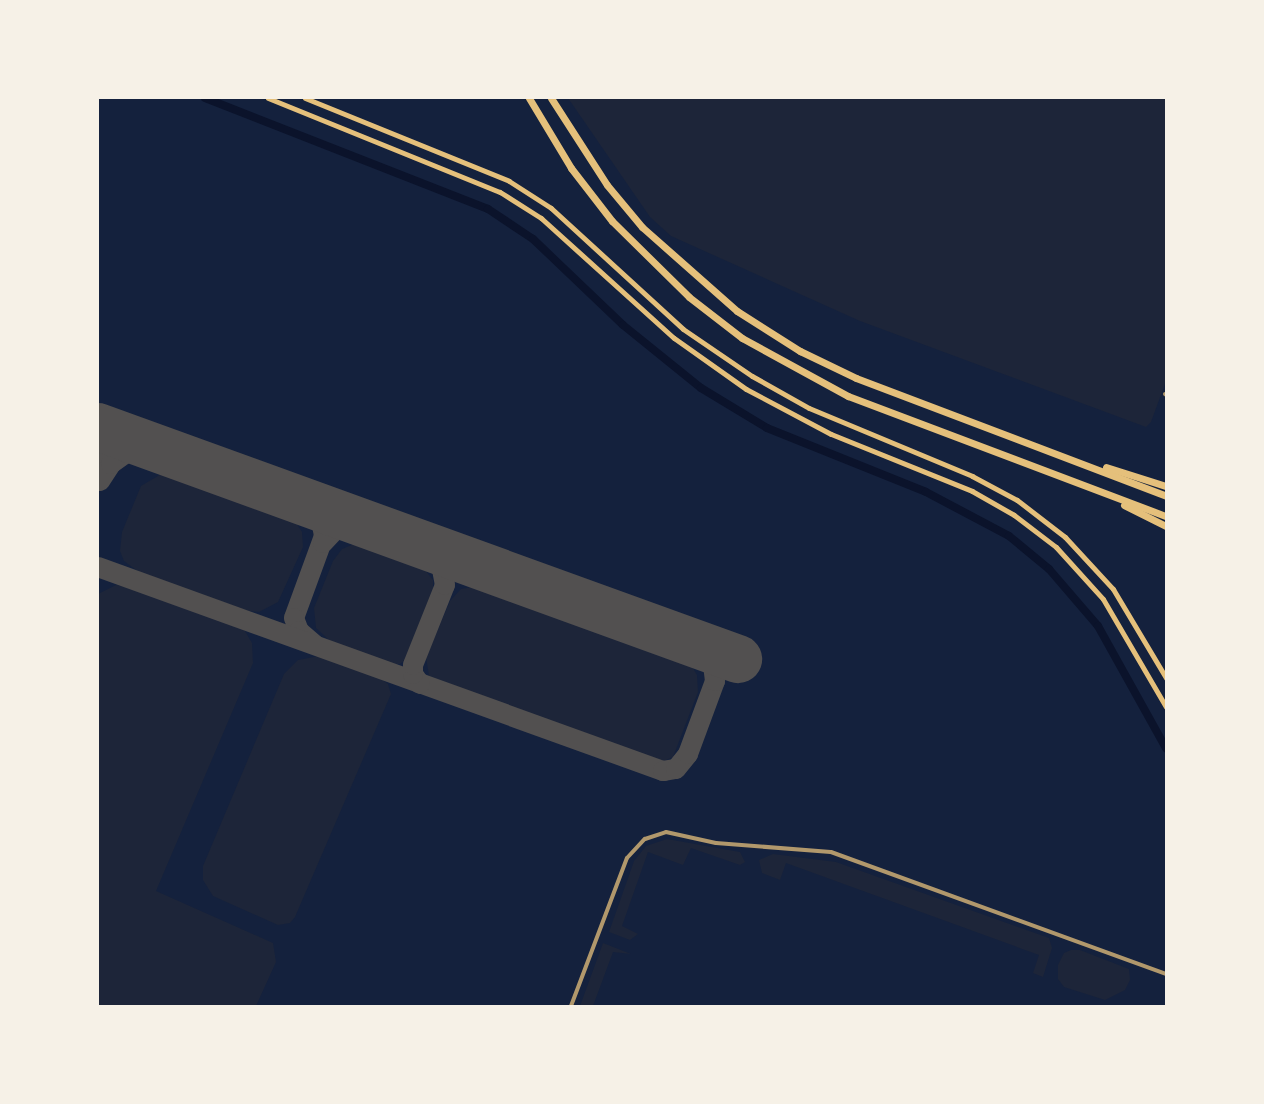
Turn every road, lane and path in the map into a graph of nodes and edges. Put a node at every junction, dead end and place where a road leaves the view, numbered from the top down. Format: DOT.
graph roads {
  1 [pos="268,98"];
  2 [pos="305,98"];
  3 [pos="529,98"];
  4 [pos="550,98"];
  5 [pos="316,102"];
  6 [pos="311,114"];
  7 [pos="1084,462"];
  8 [pos="1167,486"];
  9 [pos="1103,494"];
  10 [pos="1167,496"];
  11 [pos="1167,516"];
  12 [pos="1167,526"];
  13 [pos="1167,678"];
  14 [pos="1167,707"];
  15 [pos="1167,974"];
  16 [pos="571,1006"];
  1 -- 6 [label="main road"];
  2 -- 5 [label="main road"];
  3 -- 9 [label="highway"];
  4 -- 7 [label="highway"];
  5 -- 6 [label="main road"];
  5 -- 13 [label="main road"];
  6 -- 14 [label="main road"];
  7 -- 8 [label="highway"];
  7 -- 10 [label="highway"];
  9 -- 11 [label="highway"];
  9 -- 12 [label="highway"];
  15 -- 16 [label="street"];
}
